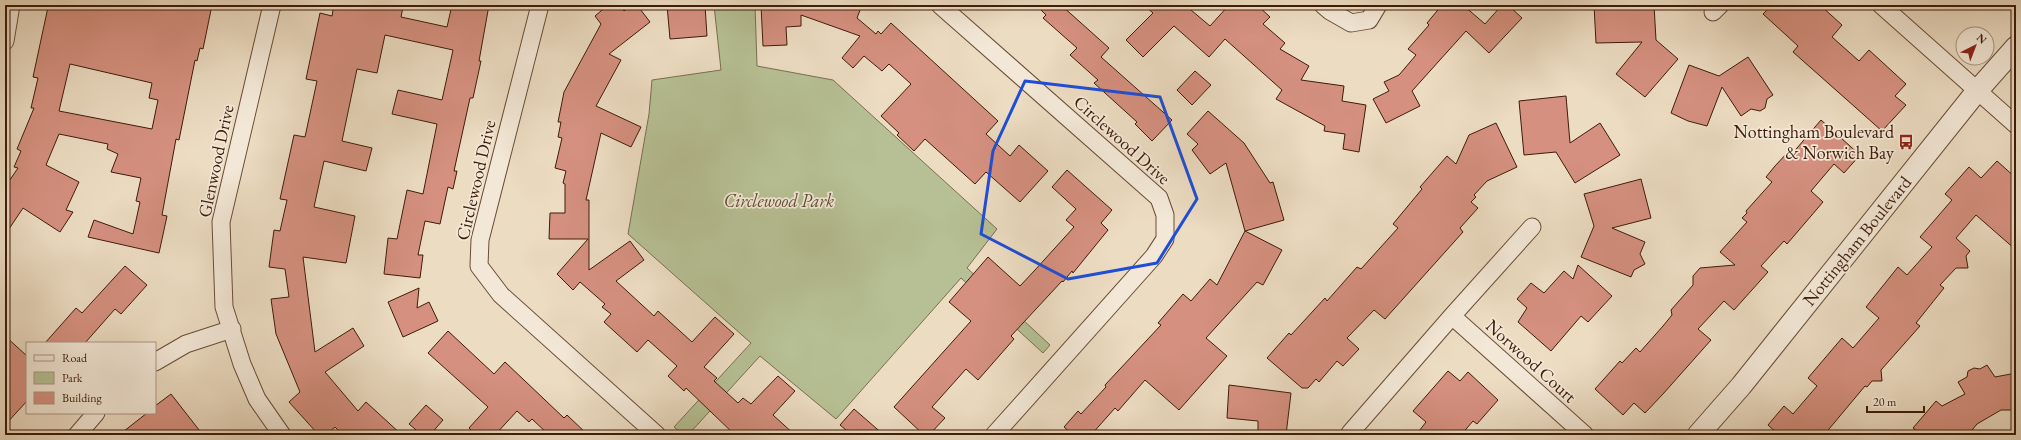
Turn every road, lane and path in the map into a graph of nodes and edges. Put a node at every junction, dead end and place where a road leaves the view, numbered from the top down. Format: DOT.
graph roads {
  1 [pos="11,5"];
  2 [pos="272,5"];
  3 [pos="540,5"];
  4 [pos="940,5"];
  5 [pos="1323,5"];
  6 [pos="1378,5"];
  7 [pos="1881,5"];
  8 [pos="5,41"];
  9 [pos="2016,47"];
  10 [pos="1977,91"];
  11 [pos="2016,125"];
  12 [pos="1532,227"];
  13 [pos="1452,316"];
  14 [pos="232,329"];
  15 [pos="156,361"];
  16 [pos="95,414"];
  17 [pos="1350,433"];
  18 [pos="77,435"];
  19 [pos="282,435"];
  20 [pos="657,435"];
  21 [pos="994,435"];
  22 [pos="1585,435"];
  23 [pos="1698,435"];
  1 -- 8 [label="street"];
  2 -- 14 [label="street, Glenwood Drive"];
  3 -- 20 [label="street, Circlewood Drive"];
  4 -- 21 [label="street, Circlewood Drive"];
  5 -- 6 [label="street"];
  7 -- 10 [label="street"];
  9 -- 10 [label="street, Nottingham Boulevard"];
  10 -- 11 [label="street"];
  10 -- 23 [label="street, Nottingham Boulevard"];
  12 -- 13 [label="street"];
  13 -- 17 [label="street"];
  13 -- 22 [label="street, Norwood Court"];
  14 -- 15 [label="street"];
  14 -- 19 [label="street, Glenwood Drive"];
  16 -- 18 [label="street"];
}
